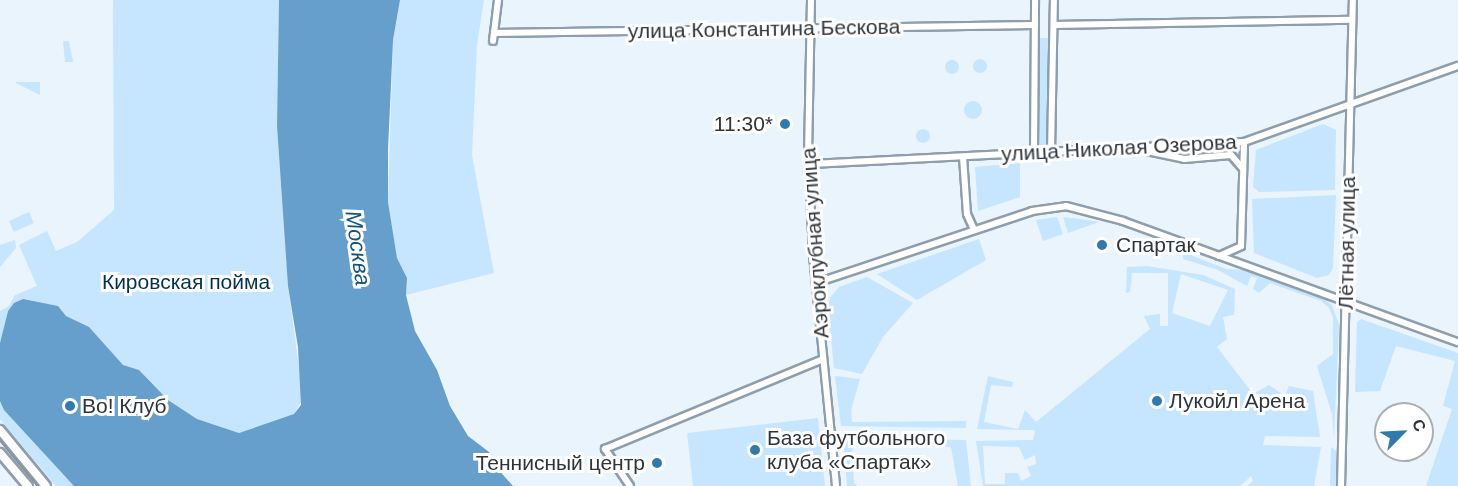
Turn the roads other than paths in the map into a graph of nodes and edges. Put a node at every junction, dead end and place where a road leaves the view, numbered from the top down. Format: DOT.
graph roads {
  1 [pos="498,0"];
  2 [pos="811,0"];
  3 [pos="1035,0"];
  4 [pos="1054,0"];
  5 [pos="1353,0"];
  6 [pos="1352,21"];
  7 [pos="1054,25"];
  8 [pos="1035,26"];
  9 [pos="811,29"];
  10 [pos="494,33"];
  11 [pos="493,41"];
  12 [pos="1457,68"];
  13 [pos="1350,106"];
  14 [pos="1244,142"];
  15 [pos="1141,149"];
  16 [pos="1051,152"];
  17 [pos="1034,153"];
  18 [pos="963,157"];
  19 [pos="809,164"];
  20 [pos="1243,170"];
  21 [pos="974,230"];
  22 [pos="1219,256"];
  23 [pos="816,283"];
  24 [pos="1345,302"];
  25 [pos="1458,342"];
  26 [pos="823,359"];
  27 [pos="0,430"];
  28 [pos="0,453"];
  29 [pos="28,486"];
  30 [pos="46,486"];
  31 [pos="630,486"];
  32 [pos="836,486"];
  33 [pos="1341,486"];
  1 -- 10 [label="street"];
  2 -- 9 [label="street, Аэроклубная улица"];
  3 -- 8 [label="street"];
  4 -- 7 [label="street"];
  5 -- 6 [label="street, Лётная улица"];
  6 -- 7 [label="street"];
  6 -- 13 [label="street, Лётная улица"];
  7 -- 16 [label="street"];
  8 -- 9 [label="street, улица Константина Бескова"];
  8 -- 17 [label="street"];
  9 -- 10 [label="street, улица Константина Бескова"];
  9 -- 19 [label="street, Аэроклубная улица"];
  10 -- 11 [label="street"];
  12 -- 13 [label="street, улица Николая Озерова"];
  13 -- 14 [label="street, улица Николая Озерова"];
  13 -- 24 [label="street, Лётная улица"];
  14 -- 15 [label="street, улица Николая Озерова"];
  14 -- 20 [label="street"];
  15 -- 16 [label="street, улица Николая Озерова"];
  15 -- 20 [label="street"];
  16 -- 17 [label="street, улица Николая Озерова"];
  17 -- 18 [label="street, улица Николая Озерова"];
  18 -- 19 [label="street, улица Николая Озерова"];
  18 -- 21 [label="street"];
  19 -- 23 [label="street, Аэроклубная улица"];
  20 -- 22 [label="street"];
  21 -- 22 [label="street"];
  21 -- 23 [label="street"];
  22 -- 24 [label="street"];
  23 -- 26 [label="street, Аэроклубная улица"];
  24 -- 25 [label="street"];
  24 -- 33 [label="street, Лётная улица"];
  26 -- 31 [label="street"];
  26 -- 32 [label="street, Аэроклубная улица"];
  27 -- 30 [label="main road"];
  28 -- 29 [label="main road"];
}
